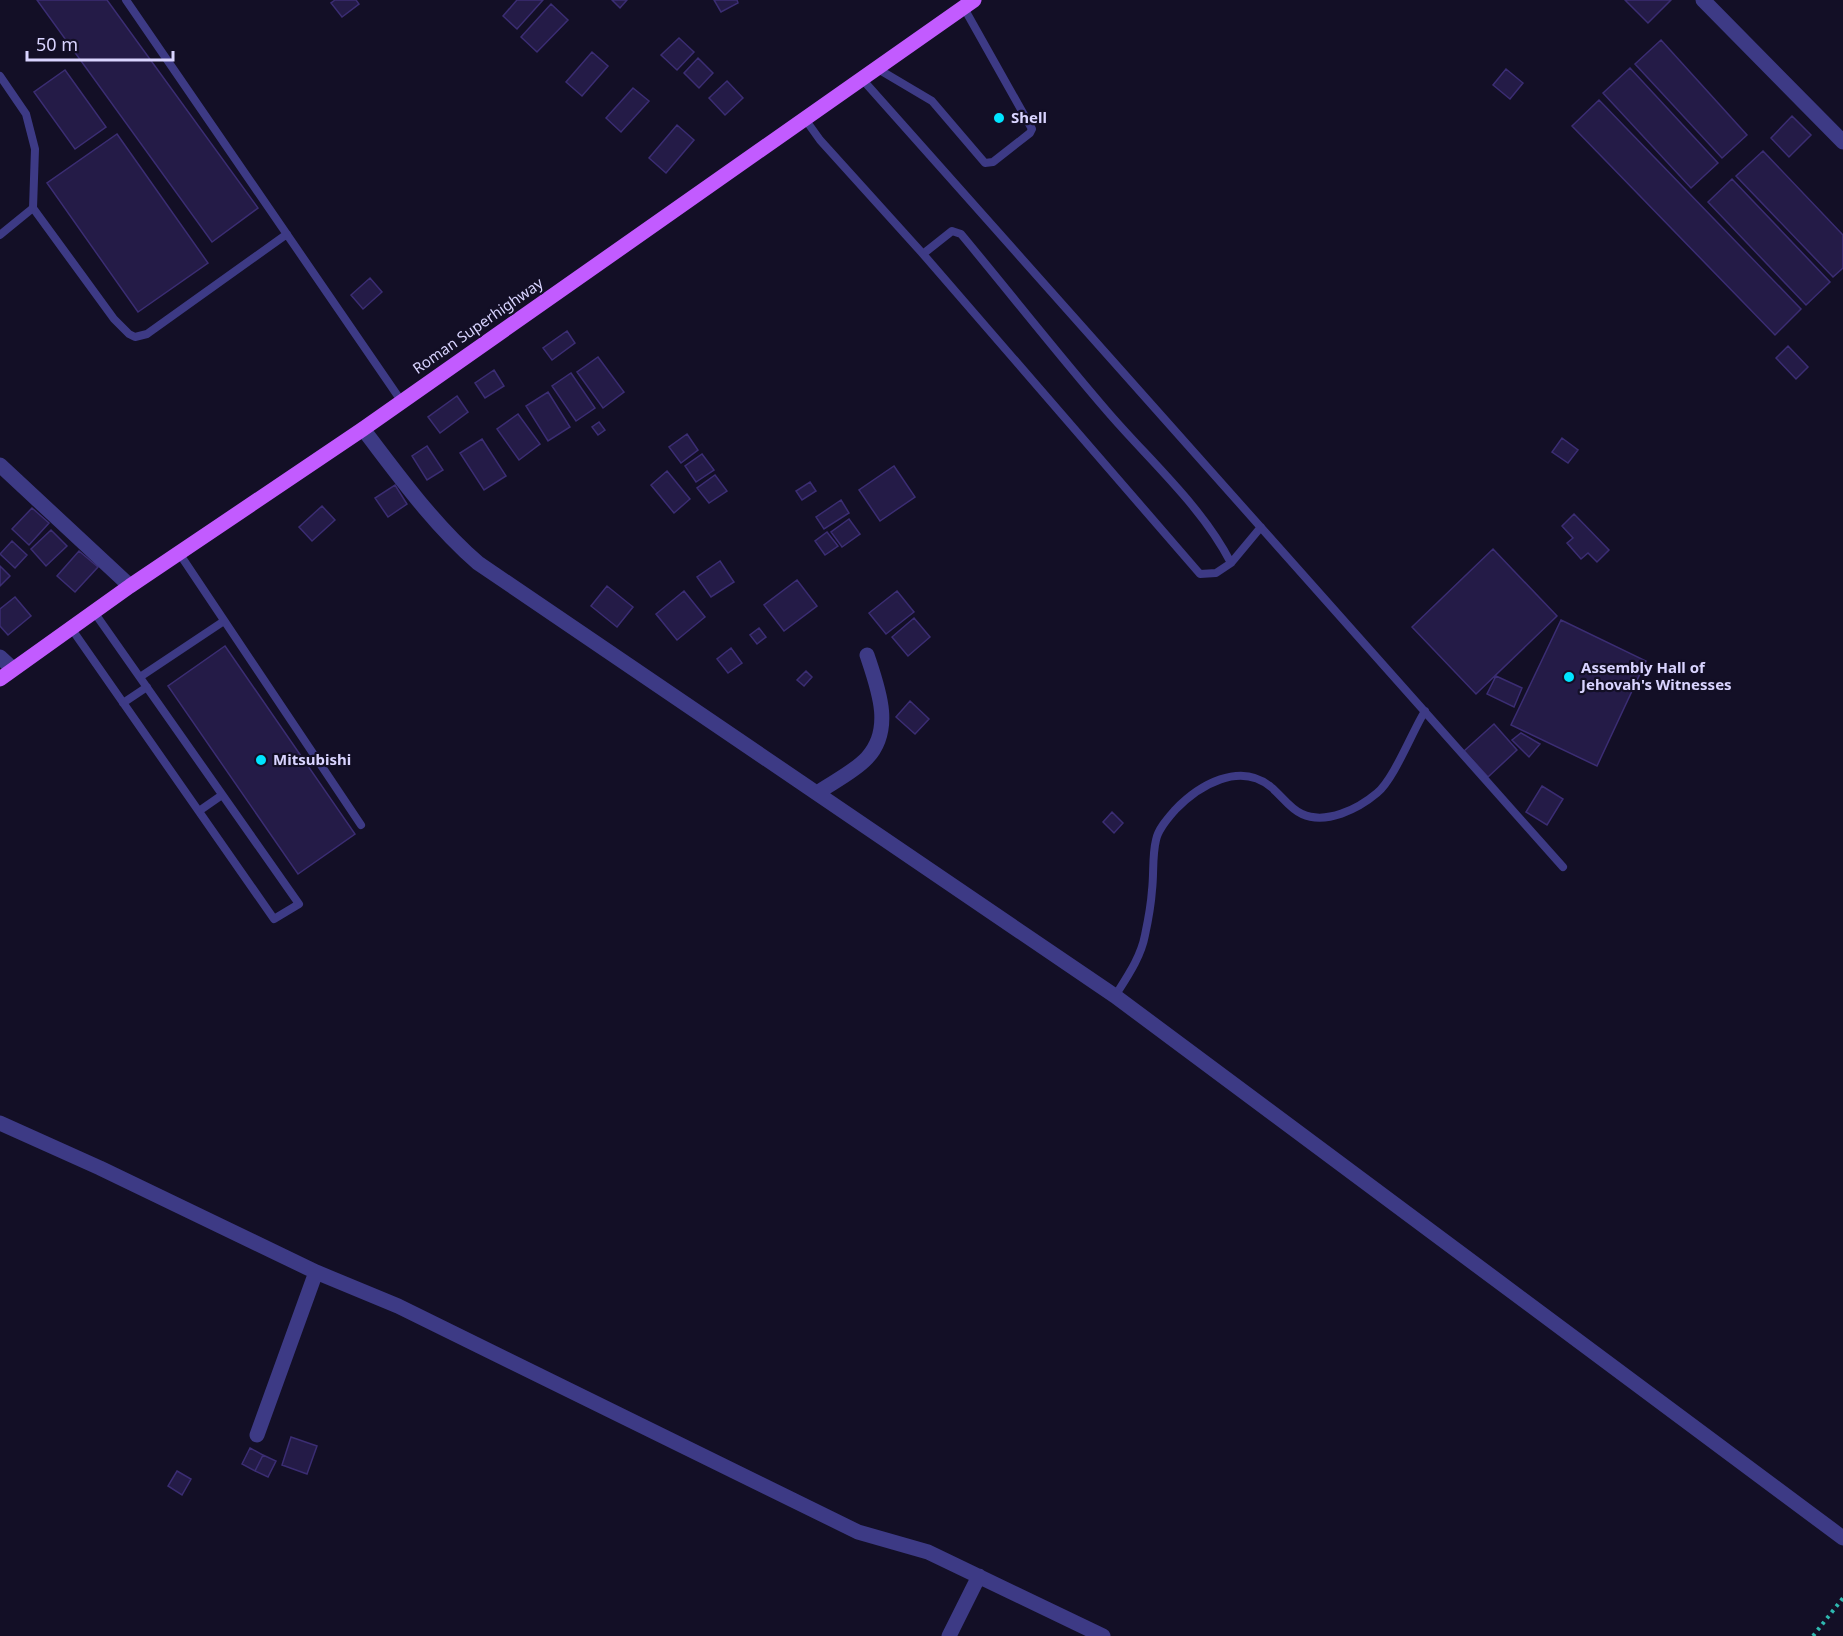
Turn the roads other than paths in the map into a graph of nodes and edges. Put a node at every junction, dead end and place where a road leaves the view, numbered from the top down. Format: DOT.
graph roads {
  1 [pos="126,0"];
  2 [pos="1703,0"];
  3 [pos="969,4"];
  4 [pos="878,69"];
  5 [pos="0,76"];
  6 [pos="862,79"];
  7 [pos="805,119"];
  8 [pos="1843,142"];
  9 [pos="33,208"];
  10 [pos="287,234"];
  11 [pos="0,235"];
  12 [pos="923,254"];
  13 [pos="402,402"];
  14 [pos="363,429"];
  15 [pos="0,465"];
  16 [pos="1261,527"];
  17 [pos="179,553"];
  18 [pos="1232,563"];
  19 [pos="130,586"];
  20 [pos="94,612"];
  21 [pos="224,621"];
  22 [pos="71,628"];
  23 [pos="867,655"];
  24 [pos="0,657"];
  25 [pos="13,669"];
  26 [pos="140,677"];
  27 [pos="0,679"];
  28 [pos="147,687"];
  29 [pos="123,703"];
  30 [pos="1425,711"];
  31 [pos="817,793"];
  32 [pos="222,795"];
  33 [pos="199,811"];
  34 [pos="361,825"];
  35 [pos="1563,867"];
  36 [pos="1115,996"];
  37 [pos="0,1123"];
  38 [pos="316,1272"];
  39 [pos="257,1435"];
  40 [pos="1843,1539"];
  41 [pos="979,1576"];
  42 [pos="949,1636"];
  43 [pos="1103,1636"];
  1 -- 10 [label="lane"];
  2 -- 8 [label="street"];
  3 -- 4 [label="main road, Roman Superhighway"];
  3 -- 4 [label="lane"];
  4 -- 6 [label="main road, Roman Superhighway"];
  5 -- 9 [label="lane"];
  6 -- 7 [label="main road, Roman Superhighway"];
  6 -- 16 [label="lane"];
  7 -- 12 [label="lane"];
  7 -- 13 [label="main road, Roman Superhighway"];
  9 -- 10 [label="lane"];
  9 -- 11 [label="lane"];
  10 -- 13 [label="lane"];
  12 -- 18 [label="lane"];
  12 -- 18 [label="lane"];
  13 -- 14 [label="main road, Roman Superhighway"];
  14 -- 17 [label="main road, Roman Superhighway"];
  14 -- 31 [label="street"];
  15 -- 19 [label="street"];
  16 -- 18 [label="lane"];
  16 -- 30 [label="lane"];
  17 -- 19 [label="main road, Roman Superhighway"];
  17 -- 21 [label="lane"];
  19 -- 20 [label="main road, Roman Superhighway"];
  20 -- 22 [label="main road, Roman Superhighway"];
  20 -- 26 [label="lane"];
  21 -- 26 [label="lane"];
  21 -- 34 [label="lane"];
  22 -- 25 [label="main road, Roman Superhighway"];
  22 -- 29 [label="lane"];
  23 -- 31 [label="street"];
  24 -- 25 [label="street"];
  25 -- 27 [label="main road, Roman Superhighway"];
  26 -- 28 [label="lane"];
  28 -- 29 [label="lane"];
  28 -- 32 [label="lane"];
  29 -- 33 [label="lane"];
  30 -- 35 [label="lane"];
  30 -- 36 [label="lane"];
  31 -- 36 [label="street"];
  32 -- 33 [label="lane"];
  32 -- 33 [label="lane"];
  36 -- 40 [label="street"];
  37 -- 38 [label="street"];
  38 -- 39 [label="street"];
  38 -- 41 [label="street"];
  41 -- 42 [label="street"];
  41 -- 43 [label="street"];
}
